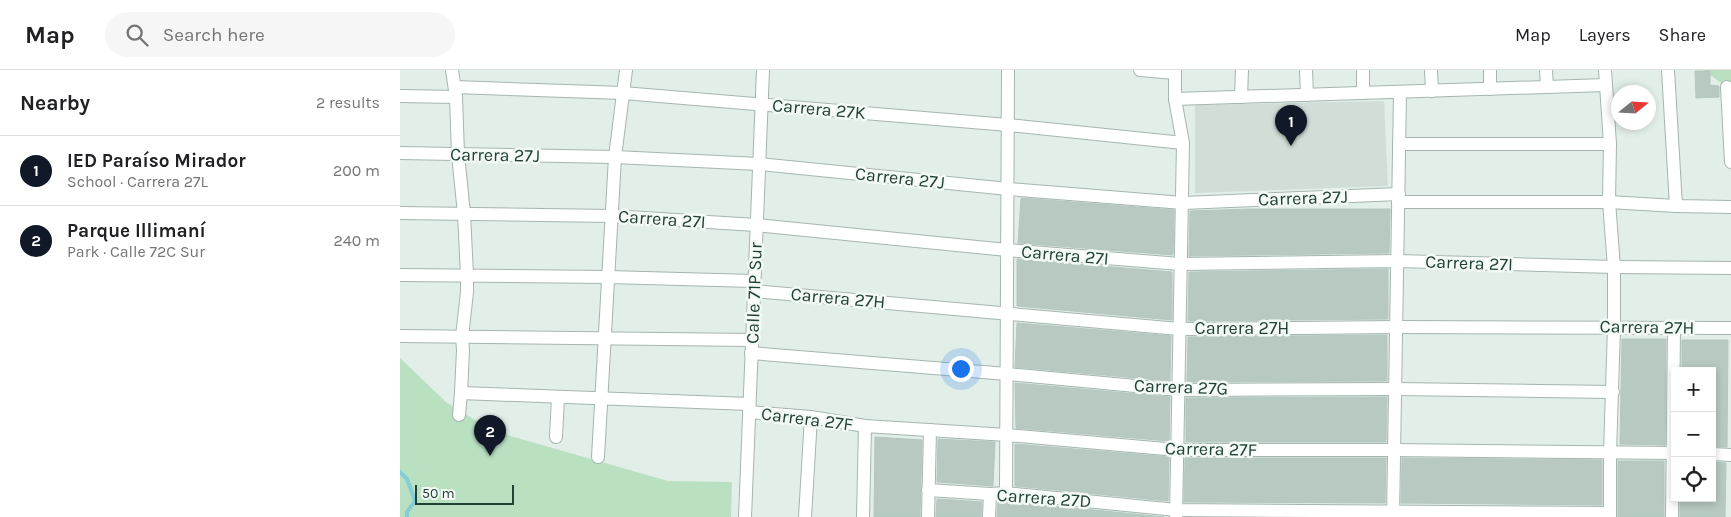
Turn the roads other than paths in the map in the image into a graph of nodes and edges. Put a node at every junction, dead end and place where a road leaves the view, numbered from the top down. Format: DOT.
graph roads {
  1 [pos="452,70"];
  2 [pos="626,70"];
  3 [pos="763,70"];
  4 [pos="1008,70"];
  5 [pos="1140,70"];
  6 [pos="1242,70"];
  7 [pos="1306,70"];
  8 [pos="1363,70"];
  9 [pos="1431,70"];
  10 [pos="1490,70"];
  11 [pos="1546,70"];
  12 [pos="1605,70"];
  13 [pos="1668,70"];
  14 [pos="1175,71"];
  15 [pos="1606,86"];
  16 [pos="1546,87"];
  17 [pos="1727,87"];
  18 [pos="1490,89"];
  19 [pos="1432,91"];
  20 [pos="455,92"];
  21 [pos="1400,92"];
  22 [pos="623,93"];
  23 [pos="1363,93"];
  24 [pos="1307,95"];
  25 [pos="400,96"];
  26 [pos="1241,97"];
  27 [pos="1175,99"];
  28 [pos="761,104"];
  29 [pos="1008,125"];
  30 [pos="1183,143"];
  31 [pos="1400,144"];
  32 [pos="1610,144"];
  33 [pos="400,153"];
  34 [pos="458,154"];
  35 [pos="615,157"];
  36 [pos="1731,162"];
  37 [pos="759,164"];
  38 [pos="1008,189"];
  39 [pos="1399,198"];
  40 [pos="1609,202"];
  41 [pos="1183,203"];
  42 [pos="1676,206"];
  43 [pos="1731,207"];
  44 [pos="400,213"];
  45 [pos="464,214"];
  46 [pos="612,216"];
  47 [pos="756,225"];
  48 [pos="1008,250"];
  49 [pos="1398,261"];
  50 [pos="1180,264"];
  51 [pos="1614,268"];
  52 [pos="1731,268"];
  53 [pos="400,275"];
  54 [pos="467,275"];
  55 [pos="608,277"];
  56 [pos="754,286"];
  57 [pos="1007,313"];
  58 [pos="1397,327"];
  59 [pos="1614,327"];
  60 [pos="1674,328"];
  61 [pos="1731,328"];
  62 [pos="1179,329"];
  63 [pos="400,336"];
  64 [pos="462,336"];
  65 [pos="605,338"];
  66 [pos="752,340"];
  67 [pos="751,353"];
  68 [pos="1007,374"];
  69 [pos="1395,389"];
  70 [pos="1178,390"];
  71 [pos="1613,392"];
  72 [pos="461,393"];
  73 [pos="558,397"];
  74 [pos="602,398"];
  75 [pos="749,408"];
  76 [pos="1673,412"];
  77 [pos="459,416"];
  78 [pos="811,416"];
  79 [pos="865,426"];
  80 [pos="930,430"];
  81 [pos="1006,435"];
  82 [pos="556,437"];
  83 [pos="1176,450"];
  84 [pos="1393,450"];
  85 [pos="1610,453"];
  86 [pos="1671,453"];
  87 [pos="1716,454"];
  88 [pos="1731,455"];
  89 [pos="598,457"];
  90 [pos="1673,457"];
  91 [pos="928,490"];
  92 [pos="1006,493"];
  93 [pos="990,494"];
  94 [pos="1176,513"];
  95 [pos="1393,514"];
  96 [pos="1610,515"];
  97 [pos="745,517"];
  98 [pos="805,517"];
  99 [pos="863,517"];
  100 [pos="928,517"];
  101 [pos="989,517"];
  102 [pos="1672,517"];
  1 -- 20 [label="street"];
  2 -- 22 [label="street"];
  3 -- 28 [label="street, Calle 71P Sur"];
  4 -- 29 [label="street"];
  5 -- 14 [label="street"];
  6 -- 26 [label="street"];
  7 -- 24 [label="street"];
  8 -- 23 [label="street"];
  9 -- 19 [label="street"];
  10 -- 18 [label="street"];
  11 -- 16 [label="street"];
  12 -- 15 [label="street"];
  13 -- 42 [label="street"];
  14 -- 27 [label="street"];
  15 -- 16 [label="street"];
  15 -- 32 [label="street"];
  16 -- 18 [label="street"];
  17 -- 36 [label="street"];
  18 -- 19 [label="street"];
  19 -- 21 [label="street"];
  20 -- 22 [label="street, Carrera 27K"];
  20 -- 25 [label="street, Carrera 27K"];
  20 -- 34 [label="street"];
  21 -- 23 [label="street"];
  21 -- 31 [label="street"];
  22 -- 28 [label="street, Carrera 27K"];
  22 -- 35 [label="street"];
  23 -- 24 [label="street"];
  24 -- 26 [label="street"];
  26 -- 27 [label="street"];
  27 -- 30 [label="street"];
  28 -- 29 [label="street, Carrera 27K"];
  28 -- 37 [label="street, Calle 71P Sur"];
  29 -- 30 [label="street, Carrera 27K"];
  29 -- 38 [label="street"];
  30 -- 41 [label="street"];
  31 -- 32 [label="street"];
  31 -- 39 [label="street"];
  32 -- 40 [label="street"];
  33 -- 34 [label="street, Carrera 27J"];
  34 -- 35 [label="street, Carrera 27J"];
  34 -- 45 [label="street"];
  35 -- 37 [label="street, Carrera 27J"];
  35 -- 46 [label="street"];
  37 -- 38 [label="street, Carrera 27J"];
  37 -- 47 [label="street, Calle 71P Sur"];
  38 -- 41 [label="street, Carrera 27J"];
  38 -- 48 [label="street"];
  39 -- 40 [label="street, Carrera 27J"];
  39 -- 41 [label="street, Carrera 27J"];
  39 -- 49 [label="street"];
  40 -- 42 [label="street, Carrera 27J"];
  40 -- 51 [label="street"];
  41 -- 50 [label="street"];
  42 -- 43 [label="street, Carrera 27J"];
  44 -- 45 [label="street, Carrera 27I"];
  45 -- 46 [label="street, Carrera 27I"];
  45 -- 54 [label="street"];
  46 -- 47 [label="street, Carrera 27I"];
  46 -- 55 [label="street"];
  47 -- 48 [label="street, Carrera 27I"];
  47 -- 56 [label="street, Calle 71P Sur"];
  48 -- 50 [label="street, Carrera 27I"];
  48 -- 57 [label="street"];
  49 -- 50 [label="street, Carrera 27I"];
  49 -- 51 [label="street, Carrera 27I"];
  49 -- 58 [label="street"];
  50 -- 62 [label="street"];
  51 -- 52 [label="street, Carrera 27I"];
  51 -- 59 [label="street"];
  53 -- 54 [label="street, Carrera 27H"];
  54 -- 55 [label="street, Carrera 27H"];
  54 -- 64 [label="street"];
  55 -- 56 [label="street, Carrera 27H"];
  55 -- 65 [label="street"];
  56 -- 57 [label="street, Carrera 27H"];
  56 -- 66 [label="street, Calle 71P Sur"];
  57 -- 62 [label="street, Carrera 27H"];
  57 -- 68 [label="street"];
  58 -- 59 [label="street, Carrera 27H"];
  58 -- 62 [label="street, Carrera 27H"];
  58 -- 69 [label="street"];
  59 -- 60 [label="street, Carrera 27H"];
  59 -- 71 [label="street"];
  60 -- 61 [label="street, Carrera 27H"];
  60 -- 76 [label="street"];
  62 -- 70 [label="street"];
  63 -- 64 [label="street"];
  64 -- 65 [label="street"];
  64 -- 72 [label="street"];
  65 -- 66 [label="street"];
  65 -- 74 [label="street"];
  66 -- 67 [label="street, Calle 71P Sur"];
  67 -- 68 [label="street, Carrera 27G"];
  67 -- 75 [label="street, Calle 71P Sur"];
  68 -- 70 [label="street, Carrera 27G"];
  68 -- 81 [label="street"];
  69 -- 70 [label="street, Carrera 27G"];
  69 -- 71 [label="street, Carrera 27G"];
  69 -- 84 [label="street"];
  70 -- 83 [label="street"];
  71 -- 85 [label="street"];
  72 -- 73 [label="street, Carrera 27F"];
  72 -- 77 [label="street"];
  73 -- 74 [label="street, Carrera 27F"];
  73 -- 82 [label="street"];
  74 -- 75 [label="street, Carrera 27F"];
  74 -- 89 [label="street"];
  75 -- 78 [label="street, Carrera 27F"];
  75 -- 97 [label="street, Calle 71P Sur"];
  78 -- 79 [label="street, Carrera 27F"];
  78 -- 98 [label="street"];
  79 -- 80 [label="street, Carrera 27F"];
  79 -- 99 [label="street"];
  80 -- 81 [label="street, Carrera 27F"];
  80 -- 91 [label="street"];
  81 -- 83 [label="street, Carrera 27F"];
  81 -- 92 [label="street"];
  83 -- 84 [label="street, Carrera 27F"];
  83 -- 94 [label="street"];
  84 -- 85 [label="street, Carrera 27F"];
  84 -- 95 [label="street"];
  85 -- 86 [label="street, Carrera 27F"];
  85 -- 96 [label="street"];
  87 -- 88 [label="street"];
  90 -- 102 [label="street"];
  91 -- 93 [label="street, Carrera 27D"];
  91 -- 100 [label="street"];
  92 -- 93 [label="street, Carrera 27D"];
  92 -- 94 [label="street, Carrera 27D"];
  93 -- 101 [label="street"];
  94 -- 95 [label="street, Carrera 27D"];
  95 -- 96 [label="street, Carrera 27D"];
}
